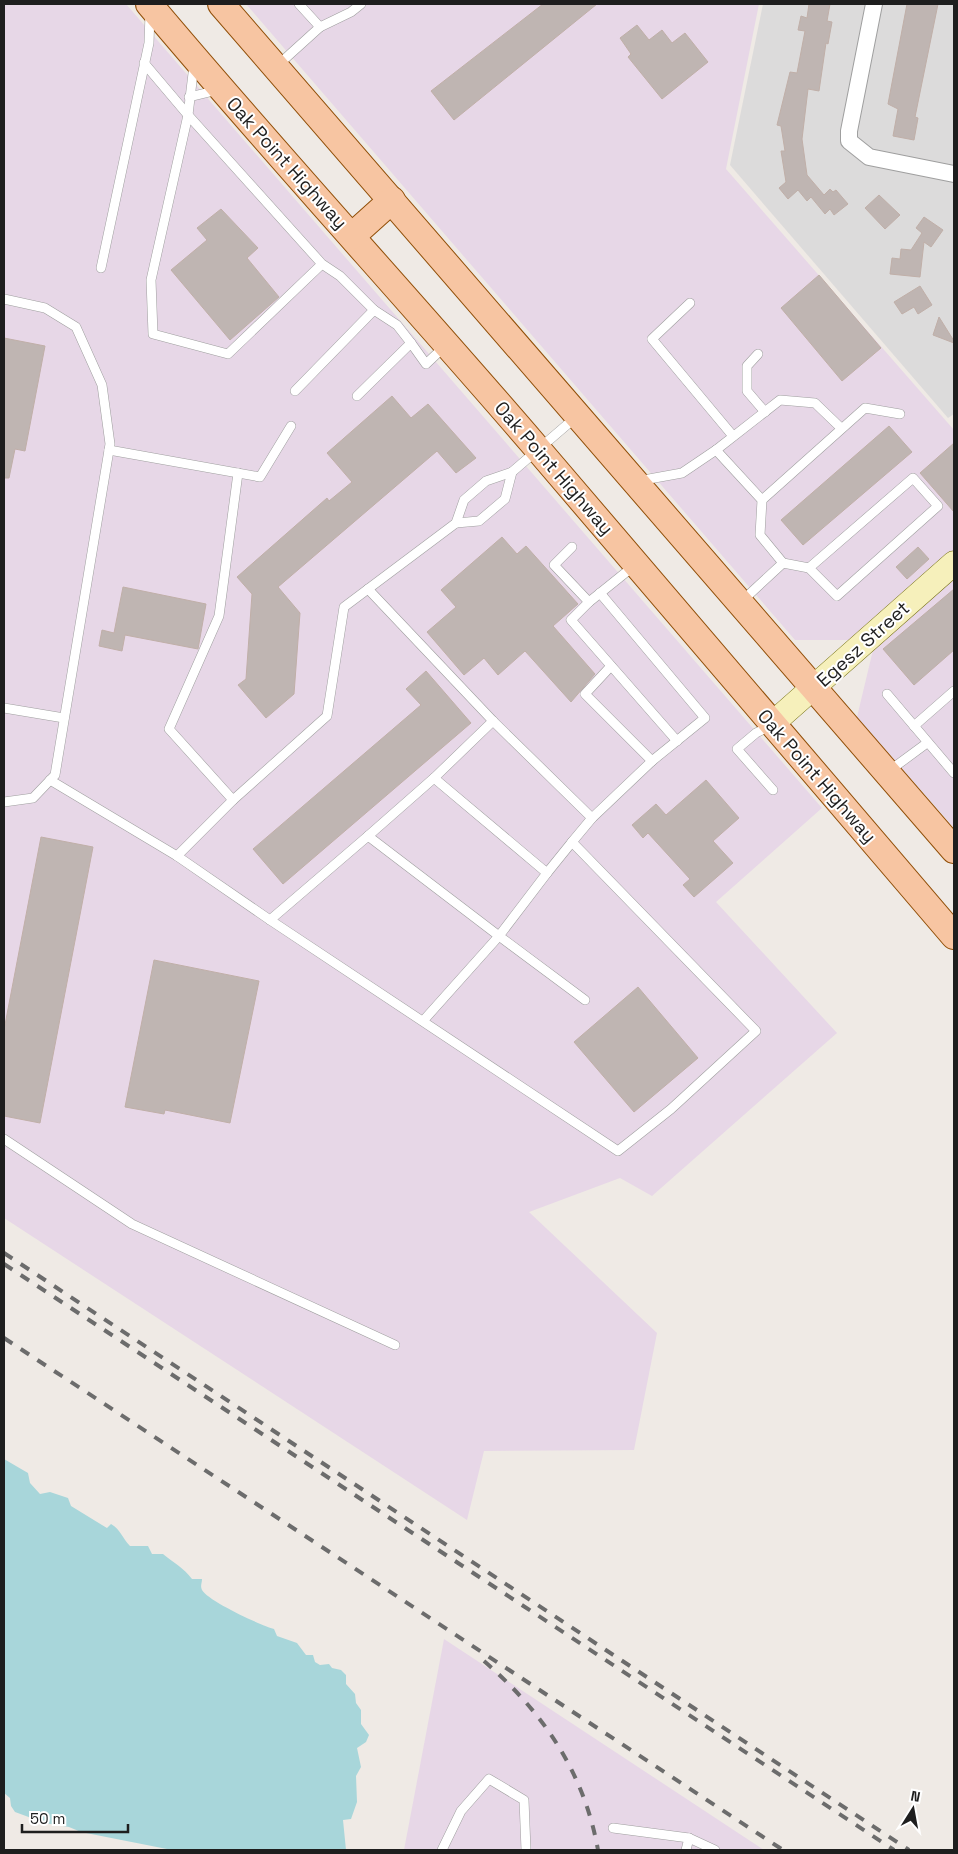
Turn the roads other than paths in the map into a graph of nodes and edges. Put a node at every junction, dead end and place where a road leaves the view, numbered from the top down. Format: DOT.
graph roads {
  1 [pos="150,4"];
  2 [pos="221,4"];
  3 [pos="299,4"];
  4 [pos="361,4"];
  5 [pos="874,4"];
  6 [pos="320,27"];
  7 [pos="195,58"];
  8 [pos="144,63"];
  9 [pos="276,66"];
  10 [pos="220,90"];
  11 [pos="189,98"];
  12 [pos="188,115"];
  13 [pos="954,174"];
  14 [pos="392,200"];
  15 [pos="352,236"];
  16 [pos="322,264"];
  17 [pos="100,268"];
  18 [pos="4,299"];
  19 [pos="690,303"];
  20 [pos="374,310"];
  21 [pos="410,344"];
  22 [pos="447,345"];
  23 [pos="758,354"];
  24 [pos="295,391"];
  25 [pos="357,396"];
  26 [pos="765,412"];
  27 [pos="900,414"];
  28 [pos="578,415"];
  29 [pos="291,426"];
  30 [pos="842,428"];
  31 [pos="733,436"];
  32 [pos="538,448"];
  33 [pos="109,450"];
  34 [pos="716,450"];
  35 [pos="512,472"];
  36 [pos="238,473"];
  37 [pos="636,481"];
  38 [pos="762,500"];
  39 [pos="456,522"];
  40 [pos="572,547"];
  41 [pos="783,563"];
  42 [pos="954,563"];
  43 [pos="636,564"];
  44 [pos="809,568"];
  45 [pos="368,588"];
  46 [pos="600,593"];
  47 [pos="589,602"];
  48 [pos="740,603"];
  49 [pos="611,666"];
  50 [pos="814,687"];
  51 [pos="954,691"];
  52 [pos="888,694"];
  53 [pos="4,708"];
  54 [pos="64,718"];
  55 [pos="493,721"];
  56 [pos="772,724"];
  57 [pos="914,726"];
  58 [pos="678,741"];
  59 [pos="927,743"];
  60 [pos="652,761"];
  61 [pos="887,773"];
  62 [pos="954,773"];
  63 [pos="434,778"];
  64 [pos="50,780"];
  65 [pos="773,790"];
  66 [pos="233,800"];
  67 [pos="4,802"];
  68 [pos="592,818"];
  69 [pos="368,836"];
  70 [pos="572,842"];
  71 [pos="954,850"];
  72 [pos="177,856"];
  73 [pos="547,873"];
  74 [pos="270,920"];
  75 [pos="499,936"];
  76 [pos="954,936"];
  77 [pos="585,1000"];
  78 [pos="423,1021"];
  79 [pos="4,1139"];
  80 [pos="395,1345"];
  81 [pos="613,1828"];
  82 [pos="689,1838"];
  83 [pos="442,1850"];
  84 [pos="526,1850"];
  85 [pos="686,1850"];
  86 [pos="715,1850"];
  1 -- 7 [label="main road, Oak Point Highway"];
  1 -- 8 [label="lane"];
  2 -- 9 [label="main road"];
  3 -- 6 [label="lane"];
  4 -- 6 [label="lane"];
  5 -- 13 [label="street"];
  6 -- 9 [label="lane"];
  7 -- 10 [label="main road, Oak Point Highway"];
  7 -- 11 [label="lane"];
  8 -- 12 [label="lane"];
  8 -- 17 [label="lane"];
  9 -- 14 [label="main road"];
  10 -- 11 [label="lane"];
  10 -- 15 [label="main road, Oak Point Highway"];
  11 -- 12 [label="lane"];
  12 -- 16 [label="lane"];
  12 -- 16 [label="lane"];
  14 -- 15 [label="main road"];
  14 -- 28 [label="main road"];
  15 -- 22 [label="main road, Oak Point Highway"];
  16 -- 20 [label="lane"];
  18 -- 33 [label="lane"];
  19 -- 31 [label="lane"];
  20 -- 21 [label="lane"];
  20 -- 24 [label="lane"];
  21 -- 22 [label="lane"];
  21 -- 25 [label="lane"];
  22 -- 32 [label="main road, Oak Point Highway"];
  23 -- 26 [label="lane"];
  26 -- 30 [label="lane"];
  26 -- 31 [label="lane"];
  27 -- 30 [label="lane"];
  28 -- 32 [label="lane"];
  28 -- 37 [label="main road"];
  29 -- 36 [label="lane"];
  30 -- 38 [label="lane"];
  31 -- 34 [label="lane"];
  32 -- 35 [label="lane"];
  32 -- 43 [label="main road, Oak Point Highway"];
  33 -- 36 [label="lane"];
  33 -- 54 [label="lane"];
  34 -- 37 [label="lane"];
  34 -- 38 [label="lane"];
  35 -- 39 [label="lane"];
  35 -- 39 [label="lane"];
  36 -- 66 [label="lane"];
  37 -- 48 [label="main road"];
  38 -- 41 [label="lane"];
  39 -- 45 [label="lane"];
  40 -- 47 [label="lane"];
  41 -- 44 [label="lane"];
  41 -- 48 [label="lane"];
  42 -- 50 [label="street, Egesz Street"];
  43 -- 46 [label="lane"];
  43 -- 56 [label="main road, Oak Point Highway"];
  44 -- 44 [label="lane"];
  45 -- 55 [label="lane"];
  45 -- 66 [label="lane"];
  46 -- 47 [label="lane"];
  46 -- 58 [label="lane"];
  47 -- 49 [label="lane"];
  48 -- 50 [label="main road"];
  49 -- 58 [label="lane"];
  49 -- 60 [label="lane"];
  50 -- 56 [label="street, Egesz Street"];
  50 -- 61 [label="main road"];
  51 -- 57 [label="lane"];
  52 -- 57 [label="lane"];
  53 -- 54 [label="lane"];
  54 -- 64 [label="lane"];
  55 -- 63 [label="lane"];
  55 -- 68 [label="lane"];
  56 -- 65 [label="lane"];
  56 -- 76 [label="main road, Oak Point Highway"];
  57 -- 59 [label="lane"];
  58 -- 60 [label="lane"];
  59 -- 61 [label="lane"];
  59 -- 62 [label="lane"];
  60 -- 68 [label="lane"];
  61 -- 71 [label="main road"];
  63 -- 69 [label="lane"];
  63 -- 73 [label="lane"];
  64 -- 67 [label="lane"];
  64 -- 72 [label="lane"];
  66 -- 72 [label="lane"];
  68 -- 70 [label="lane"];
  69 -- 74 [label="lane"];
  69 -- 75 [label="lane"];
  70 -- 73 [label="lane"];
  70 -- 78 [label="lane"];
  72 -- 74 [label="lane"];
  73 -- 75 [label="lane"];
  74 -- 78 [label="lane"];
  75 -- 77 [label="lane"];
  75 -- 78 [label="lane"];
  79 -- 80 [label="lane"];
  81 -- 82 [label="lane"];
  82 -- 85 [label="lane"];
  82 -- 86 [label="lane"];
  83 -- 84 [label="lane"];
}
